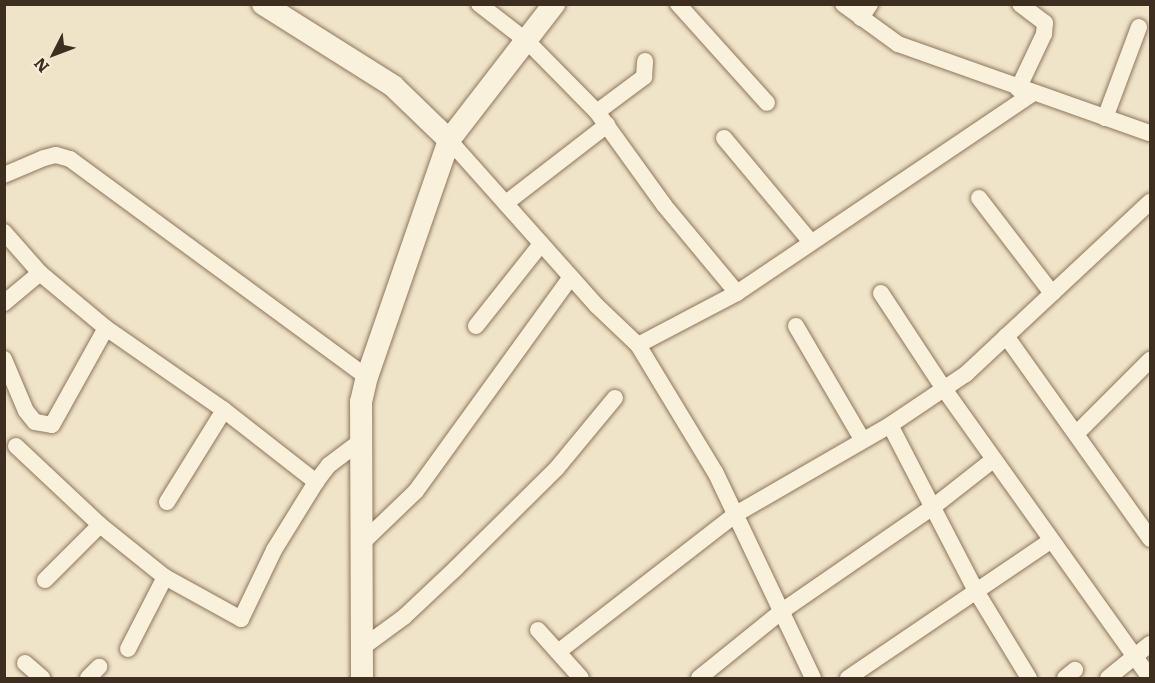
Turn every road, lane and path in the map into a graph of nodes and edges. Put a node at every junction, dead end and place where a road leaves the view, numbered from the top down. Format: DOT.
graph roads {
  1 [pos="263,4"];
  2 [pos="479,4"];
  3 [pos="554,4"];
  4 [pos="678,4"];
  5 [pos="843,4"];
  6 [pos="1020,4"];
  7 [pos="865,11"];
  8 [pos="1139,27"];
  9 [pos="528,42"];
  10 [pos="645,61"];
  11 [pos="1025,91"];
  12 [pos="767,103"];
  13 [pos="602,118"];
  14 [pos="1105,118"];
  15 [pos="1150,134"];
  16 [pos="724,138"];
  17 [pos="449,141"];
  18 [pos="4,175"];
  19 [pos="979,198"];
  20 [pos="1150,202"];
  21 [pos="506,203"];
  22 [pos="4,232"];
  23 [pos="810,241"];
  24 [pos="541,244"];
  25 [pos="40,273"];
  26 [pos="571,277"];
  27 [pos="881,292"];
  28 [pos="737,293"];
  29 [pos="1052,293"];
  30 [pos="4,303"];
  31 [pos="476,326"];
  32 [pos="796,326"];
  33 [pos="106,328"];
  34 [pos="1006,336"];
  35 [pos="638,345"];
  36 [pos="4,358"];
  37 [pos="1150,360"];
  38 [pos="367,377"];
  39 [pos="944,389"];
  40 [pos="615,398"];
  41 [pos="224,410"];
  42 [pos="890,425"];
  43 [pos="1076,434"];
  44 [pos="862,439"];
  45 [pos="361,441"];
  46 [pos="16,446"];
  47 [pos="993,460"];
  48 [pos="316,482"];
  49 [pos="167,502"];
  50 [pos="933,507"];
  51 [pos="736,514"];
  52 [pos="100,525"];
  53 [pos="1149,531"];
  54 [pos="1050,541"];
  55 [pos="362,543"];
  56 [pos="165,577"];
  57 [pos="45,580"];
  58 [pos="976,591"];
  59 [pos="782,611"];
  60 [pos="538,630"];
  61 [pos="1150,644"];
  62 [pos="363,647"];
  63 [pos="128,649"];
  64 [pos="558,652"];
  65 [pos="1133,660"];
  66 [pos="25,663"];
  67 [pos="42,678"];
  68 [pos="362,678"];
  69 [pos="581,678"];
  70 [pos="699,678"];
  71 [pos="813,678"];
  72 [pos="848,678"];
  73 [pos="1029,678"];
  74 [pos="1108,678"];
  75 [pos="1150,678"];
  1 -- 17 [label="main road"];
  2 -- 9 [label="street"];
  3 -- 9 [label="main road"];
  4 -- 12 [label="street"];
  5 -- 7 [label="street"];
  6 -- 11 [label="street"];
  7 -- 11 [label="street"];
  8 -- 14 [label="street"];
  9 -- 13 [label="street"];
  9 -- 17 [label="main road"];
  10 -- 13 [label="street"];
  11 -- 14 [label="street"];
  11 -- 23 [label="street"];
  13 -- 21 [label="street"];
  13 -- 28 [label="street"];
  14 -- 15 [label="street"];
  16 -- 23 [label="street"];
  17 -- 21 [label="street"];
  17 -- 38 [label="main road"];
  18 -- 38 [label="street"];
  19 -- 29 [label="street"];
  20 -- 29 [label="street"];
  21 -- 24 [label="street"];
  22 -- 25 [label="street"];
  23 -- 28 [label="street"];
  24 -- 26 [label="street"];
  24 -- 31 [label="street"];
  25 -- 30 [label="street"];
  25 -- 33 [label="street"];
  26 -- 35 [label="street"];
  26 -- 55 [label="street"];
  27 -- 39 [label="street"];
  28 -- 35 [label="street"];
  29 -- 34 [label="street"];
  32 -- 44 [label="street"];
  33 -- 36 [label="street"];
  33 -- 41 [label="street"];
  34 -- 39 [label="street"];
  34 -- 43 [label="street"];
  35 -- 51 [label="street"];
  37 -- 43 [label="street"];
  38 -- 45 [label="main road"];
  39 -- 42 [label="street"];
  39 -- 47 [label="street"];
  40 -- 62 [label="street"];
  41 -- 48 [label="street"];
  41 -- 49 [label="street"];
  42 -- 44 [label="street"];
  42 -- 50 [label="street"];
  43 -- 53 [label="street"];
  44 -- 51 [label="street"];
  45 -- 48 [label="street"];
  45 -- 55 [label="main road"];
  46 -- 52 [label="street"];
  47 -- 50 [label="street"];
  47 -- 54 [label="street"];
  48 -- 56 [label="street"];
  50 -- 58 [label="street"];
  50 -- 59 [label="street"];
  51 -- 59 [label="street"];
  51 -- 64 [label="street"];
  52 -- 56 [label="street"];
  52 -- 57 [label="street"];
  54 -- 58 [label="street"];
  54 -- 65 [label="street"];
  55 -- 62 [label="main road"];
  56 -- 63 [label="street"];
  58 -- 72 [label="street"];
  58 -- 73 [label="street"];
  59 -- 70 [label="street"];
  59 -- 71 [label="street"];
  60 -- 64 [label="street"];
  61 -- 65 [label="street"];
  62 -- 68 [label="main road"];
  64 -- 69 [label="street"];
  65 -- 74 [label="street"];
  65 -- 75 [label="street"];
  66 -- 67 [label="street"];
}
